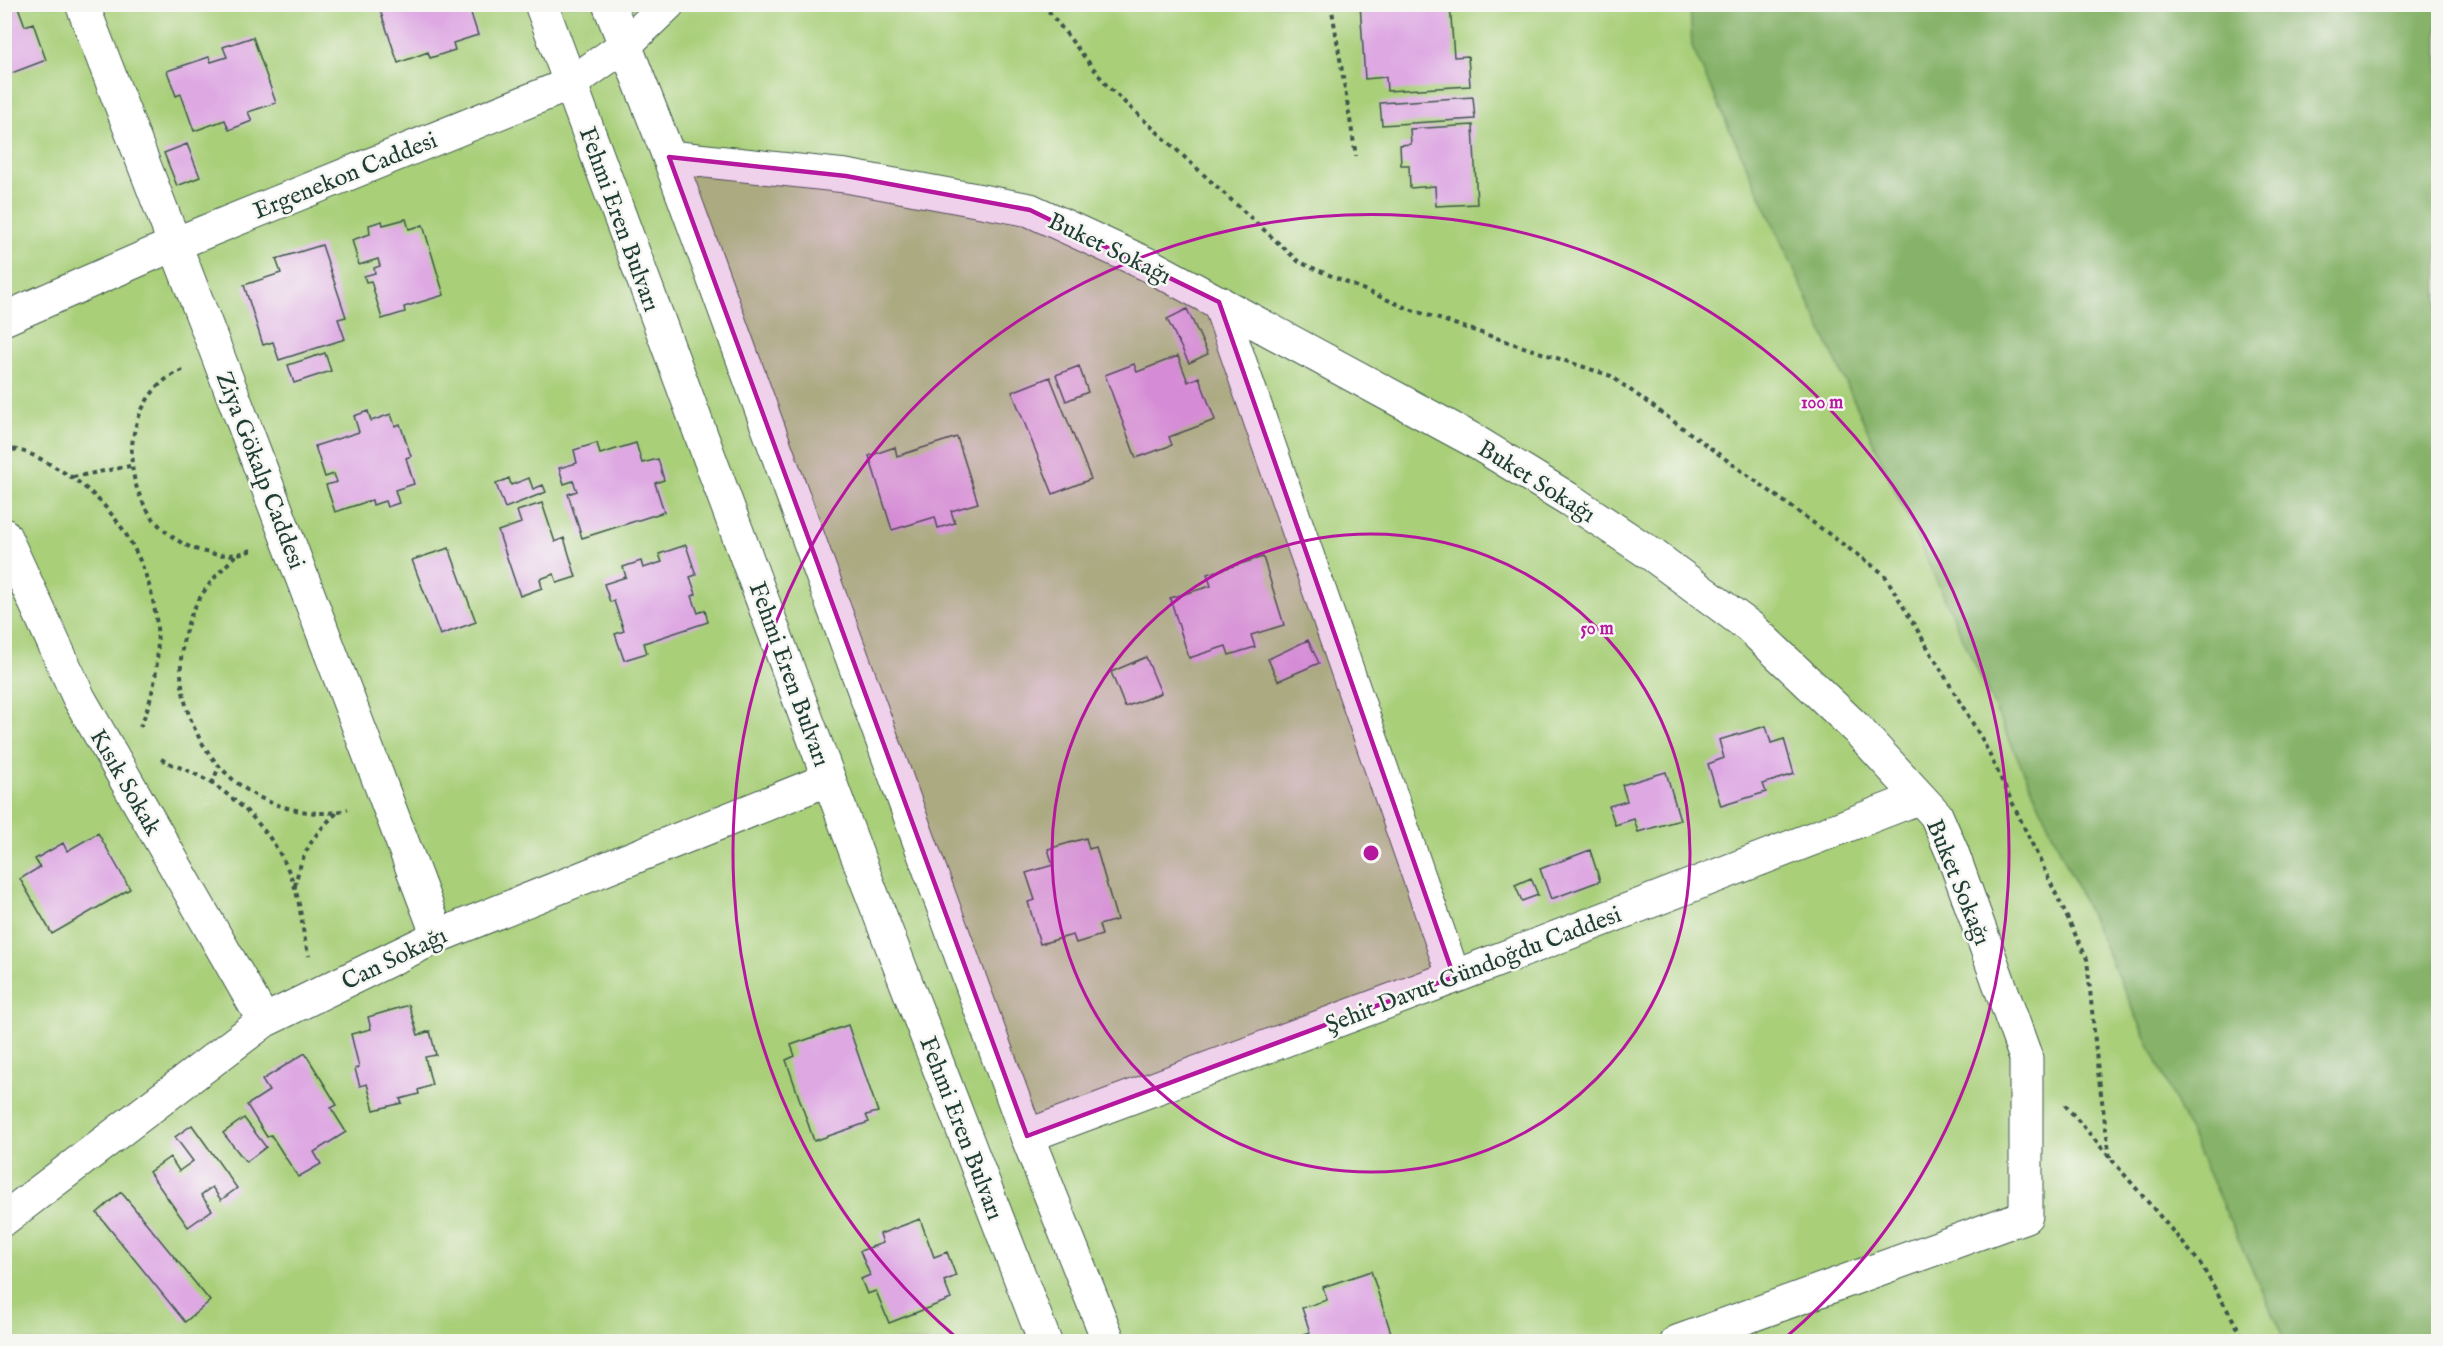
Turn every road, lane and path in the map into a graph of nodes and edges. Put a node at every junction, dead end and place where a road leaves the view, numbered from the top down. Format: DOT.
graph roads {
  1 [pos="82,4"];
  2 [pos="541,4"];
  3 [pos="609,4"];
  4 [pos="668,4"];
  5 [pos="1331,4"];
  6 [pos="624,46"];
  7 [pos="570,84"];
  8 [pos="1356,156"];
  9 [pos="669,157"];
  10 [pos="175,244"];
  11 [pos="1218,302"];
  12 [pos="4,319"];
  13 [pos="218,356"];
  14 [pos="4,450"];
  15 [pos="130,466"];
  16 [pos="72,477"];
  17 [pos="4,535"];
  18 [pos="286,536"];
  19 [pos="236,556"];
  20 [pos="121,748"];
  21 [pos="219,766"];
  22 [pos="829,779"];
  23 [pos="212,784"];
  24 [pos="385,797"];
  25 [pos="1918,798"];
  26 [pos="337,813"];
  27 [pos="295,887"];
  28 [pos="438,936"];
  29 [pos="1454,978"];
  30 [pos="320,994"];
  31 [pos="264,1022"];
  32 [pos="2064,1104"];
  33 [pos="1027,1136"];
  34 [pos="4,1219"];
  35 [pos="1045,1341"];
  36 [pos="1109,1341"];
  37 [pos="1677,1341"];
  38 [pos="2246,1341"];
  1 -- 10 [label="street, Ziya Gökalp Caddesi"];
  2 -- 7 [label="street, Fehmi Eren Bulvarı"];
  3 -- 6 [label="street"];
  4 -- 6 [label="street, Ergenekon Caddesi"];
  5 -- 8 [label="path"];
  6 -- 7 [label="street, Ergenekon Caddesi"];
  6 -- 9 [label="street"];
  7 -- 10 [label="street, Ergenekon Caddesi"];
  7 -- 22 [label="street, Fehmi Eren Bulvarı"];
  9 -- 11 [label="street, Buket Sokağı"];
  9 -- 33 [label="street"];
  10 -- 12 [label="street, Ergenekon Caddesi"];
  10 -- 13 [label="street, Ziya Gökalp Caddesi"];
  11 -- 25 [label="street, Buket Sokağı"];
  11 -- 29 [label="street"];
  13 -- 15 [label="path"];
  13 -- 18 [label="street, Ziya Gökalp Caddesi"];
  14 -- 16 [label="path"];
  15 -- 16 [label="path"];
  15 -- 19 [label="path"];
  16 -- 20 [label="path"];
  17 -- 20 [label="street, Kısık Sokak"];
  18 -- 19 [label="path"];
  18 -- 24 [label="street, Ziya Gökalp Caddesi"];
  19 -- 21 [label="path"];
  20 -- 23 [label="path"];
  20 -- 31 [label="street, Kısık Sokak"];
  21 -- 23 [label="path"];
  21 -- 26 [label="path"];
  22 -- 28 [label="street, Can Sokağı"];
  22 -- 35 [label="street, Fehmi Eren Bulvarı"];
  23 -- 27 [label="path"];
  24 -- 26 [label="path"];
  24 -- 28 [label="street, Ziya Gökalp Caddesi"];
  25 -- 29 [label="street, Şehit Davut Gündoğdu Caddesi"];
  25 -- 37 [label="street, Buket Sokağı"];
  26 -- 27 [label="path"];
  27 -- 30 [label="path"];
  28 -- 30 [label="street, Can Sokağı"];
  29 -- 33 [label="street, Şehit Davut Gündoğdu Caddesi"];
  30 -- 31 [label="street, Can Sokağı"];
  31 -- 34 [label="street, Can Sokağı"];
  32 -- 38 [label="path"];
  33 -- 36 [label="street"];
}
